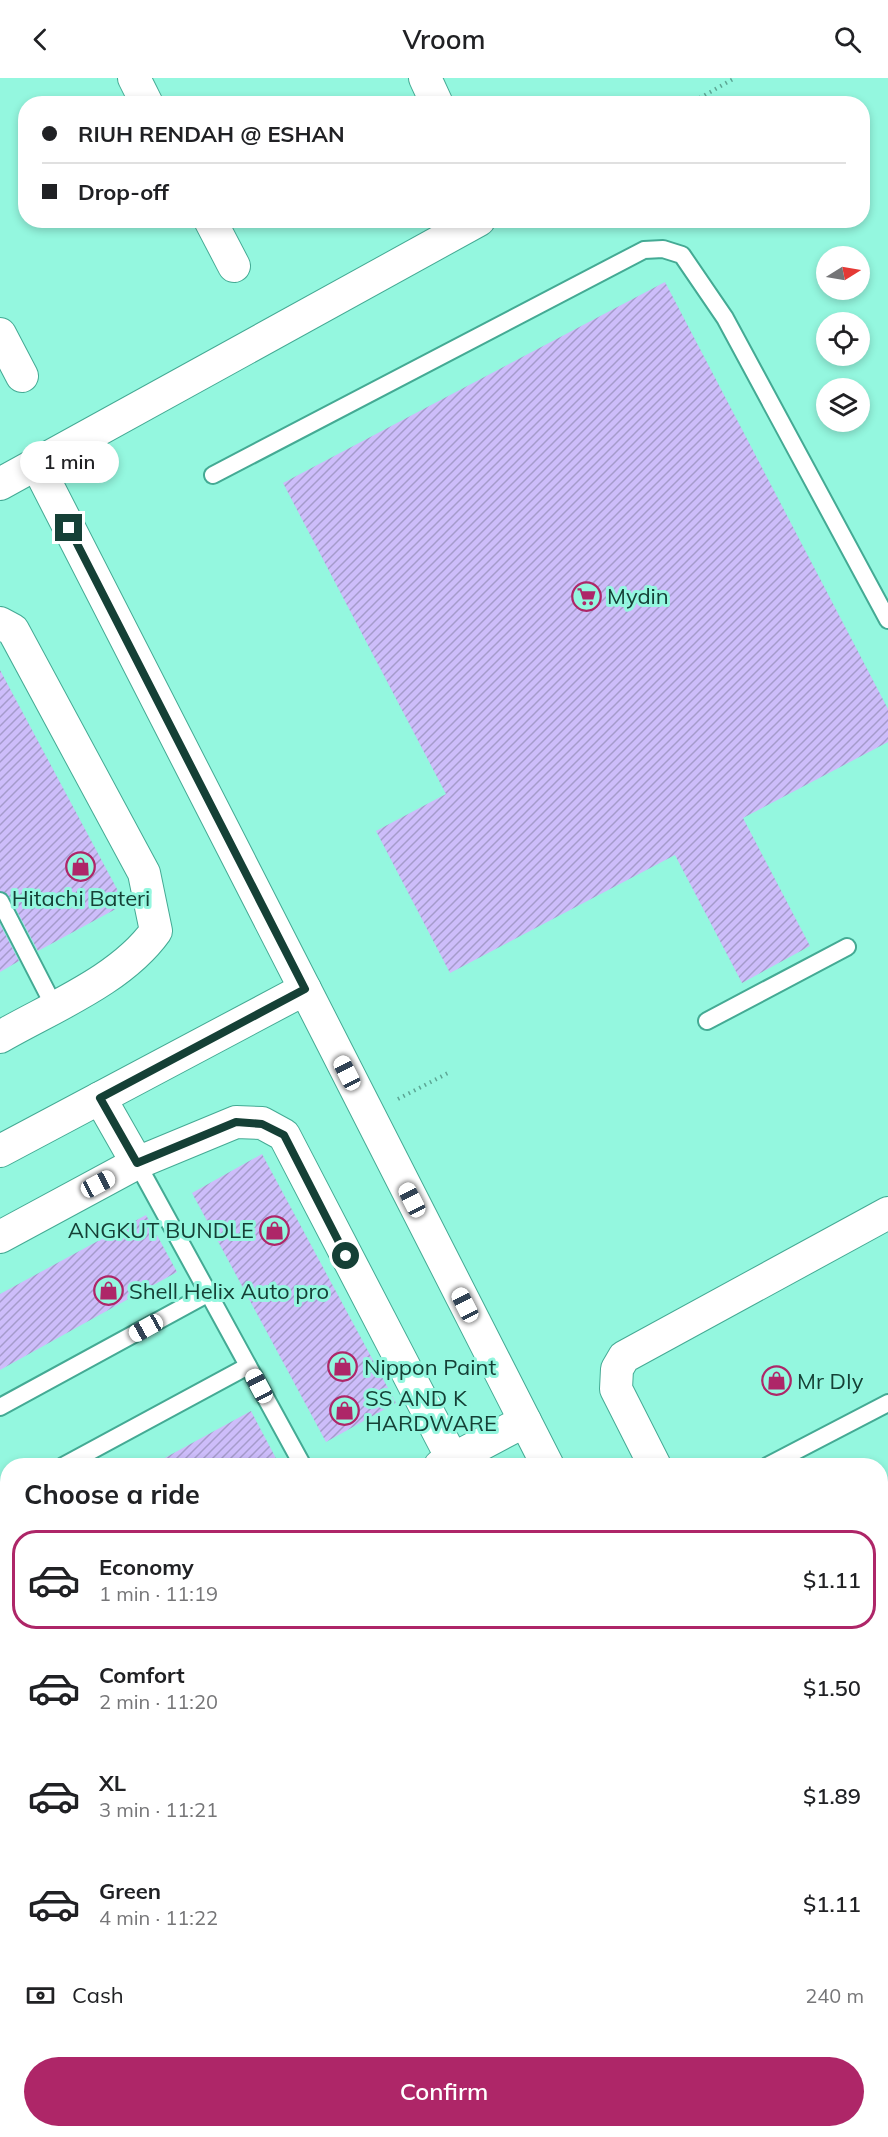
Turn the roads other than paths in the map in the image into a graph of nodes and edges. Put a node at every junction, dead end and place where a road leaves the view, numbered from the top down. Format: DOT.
graph roads {
  1 [pos="134,78"];
  2 [pos="425,78"];
  3 [pos="143,96"];
  4 [pos="433,96"];
  5 [pos="214,228"];
  6 [pos="466,228"];
  7 [pos="234,266"];
  8 [pos="0,334"];
  9 [pos="22,376"];
  10 [pos="37,465"];
  11 [pos="213,475"];
  12 [pos="0,484"];
  13 [pos="888,620"];
  14 [pos="0,623"];
  15 [pos="0,901"];
  16 [pos="847,947"];
  17 [pos="305,989"];
  18 [pos="54,1006"];
  19 [pos="707,1021"];
  20 [pos="0,1036"];
  21 [pos="100,1098"];
  22 [pos="0,1151"];
  23 [pos="137,1163"];
  24 [pos="888,1213"];
  25 [pos="0,1236"];
  26 [pos="209,1293"];
  27 [pos="249,1366"];
  28 [pos="888,1403"];
  29 [pos="0,1407"];
  30 [pos="525,1421"];
  31 [pos="78,1458"];
  32 [pos="299,1458"];
  33 [pos="447,1458"];
  34 [pos="459,1458"];
  35 [pos="544,1458"];
  36 [pos="651,1458"];
  37 [pos="782,1458"];
  1 -- 3 [label="street"];
  2 -- 4 [label="street"];
  5 -- 7 [label="street"];
  6 -- 10 [label="street"];
  8 -- 9 [label="street"];
  10 -- 12 [label="street"];
  10 -- 17 [label="street"];
  11 -- 13 [label="lane"];
  14 -- 18 [label="street"];
  15 -- 18 [label="lane"];
  16 -- 19 [label="lane"];
  17 -- 21 [label="street"];
  17 -- 30 [label="street"];
  18 -- 20 [label="street"];
  21 -- 22 [label="street"];
  21 -- 23 [label="street"];
  23 -- 25 [label="street"];
  23 -- 26 [label="lane"];
  23 -- 33 [label="street"];
  24 -- 36 [label="street"];
  26 -- 27 [label="lane"];
  26 -- 29 [label="lane"];
  27 -- 31 [label="lane"];
  27 -- 32 [label="lane"];
  28 -- 37 [label="lane"];
  30 -- 34 [label="street"];
  30 -- 35 [label="street"];
}
